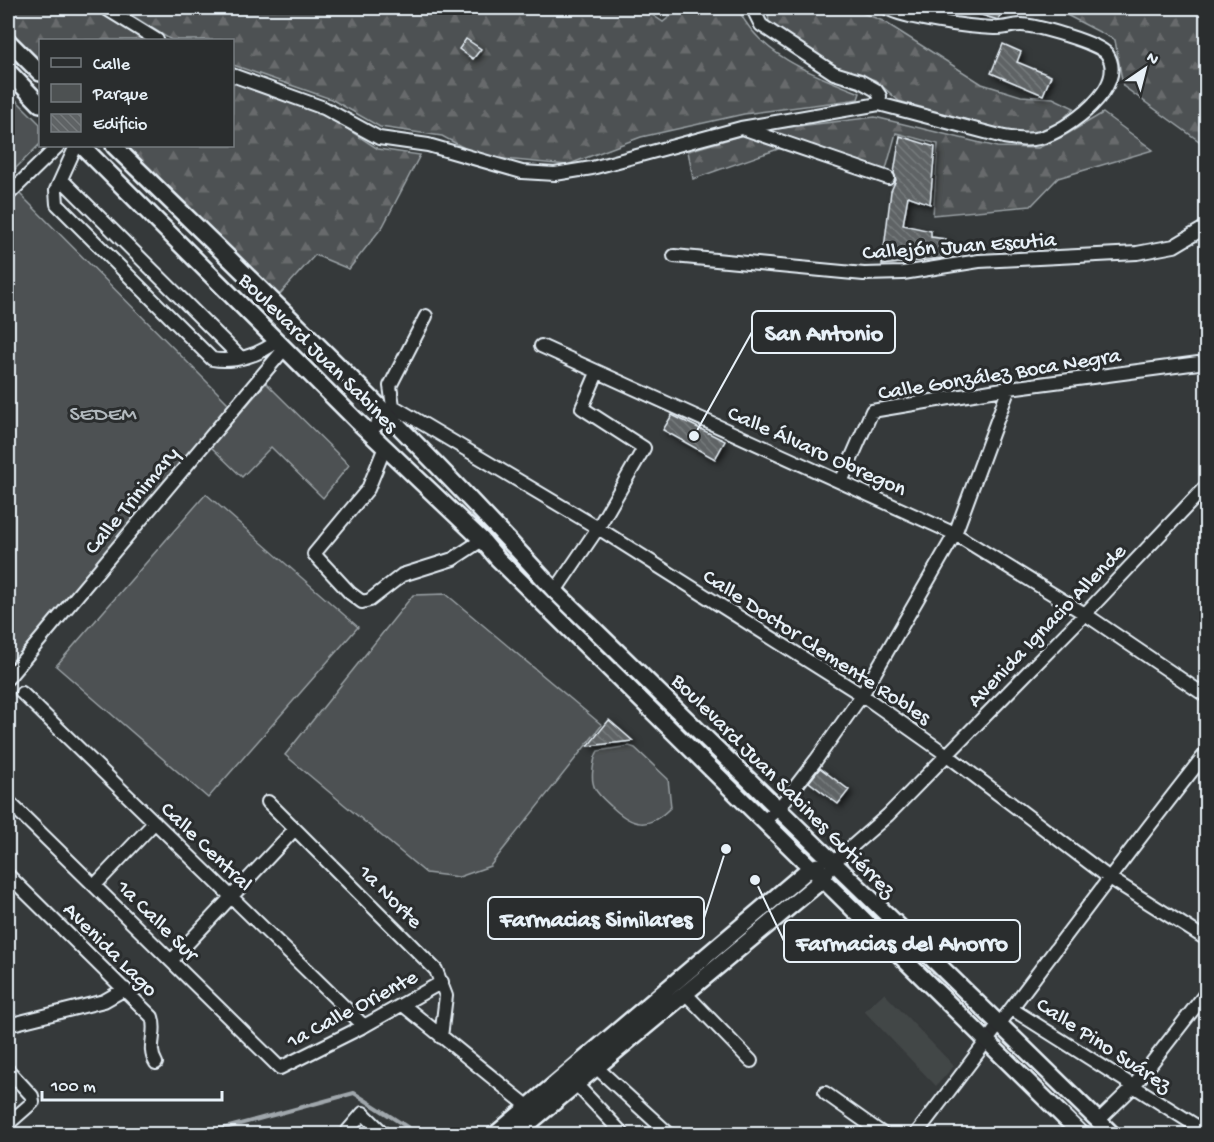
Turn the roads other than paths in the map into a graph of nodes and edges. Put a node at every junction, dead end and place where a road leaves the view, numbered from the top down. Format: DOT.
graph roads {
  1 [pos="105,8"];
  2 [pos="757,8"];
  3 [pos="887,8"];
  4 [pos="155,39"];
  5 [pos="8,41"];
  6 [pos="8,71"];
  7 [pos="39,72"];
  8 [pos="234,76"];
  9 [pos="39,103"];
  10 [pos="879,104"];
  11 [pos="741,128"];
  12 [pos="57,147"];
  13 [pos="76,147"];
  14 [pos="83,147"];
  15 [pos="115,147"];
  16 [pos="888,178"];
  17 [pos="61,180"];
  18 [pos="8,195"];
  19 [pos="1206,227"];
  20 [pos="138,256"];
  21 [pos="674,256"];
  22 [pos="122,269"];
  23 [pos="426,316"];
  24 [pos="281,345"];
  25 [pos="541,346"];
  26 [pos="241,358"];
  27 [pos="1206,362"];
  28 [pos="597,373"];
  29 [pos="1008,388"];
  30 [pos="391,410"];
  31 [pos="369,432"];
  32 [pos="385,447"];
  33 [pos="842,482"];
  34 [pos="1206,486"];
  35 [pos="598,528"];
  36 [pos="955,534"];
  37 [pos="482,540"];
  38 [pos="528,587"];
  39 [pos="555,591"];
  40 [pos="1085,614"];
  41 [pos="8,678"];
  42 [pos="22,693"];
  43 [pos="862,694"];
  44 [pos="1206,696"];
  45 [pos="1206,753"];
  46 [pos="947,754"];
  47 [pos="8,801"];
  48 [pos="268,802"];
  49 [pos="779,808"];
  50 [pos="764,821"];
  51 [pos="155,822"];
  52 [pos="295,829"];
  53 [pos="833,863"];
  54 [pos="810,868"];
  55 [pos="8,876"];
  56 [pos="1108,877"];
  57 [pos="822,880"];
  58 [pos="95,885"];
  59 [pos="231,897"];
  60 [pos="1206,939"];
  61 [pos="171,961"];
  62 [pos="442,982"];
  63 [pos="125,989"];
  64 [pos="685,993"];
  65 [pos="1206,993"];
  66 [pos="403,1005"];
  67 [pos="1012,1009"];
  68 [pos="8,1025"];
  69 [pos="1001,1025"];
  70 [pos="364,1026"];
  71 [pos="441,1037"];
  72 [pos="986,1043"];
  73 [pos="751,1061"];
  74 [pos="156,1063"];
  75 [pos="280,1068"];
  76 [pos="596,1068"];
  77 [pos="8,1070"];
  78 [pos="576,1084"];
  79 [pos="1133,1086"];
  80 [pos="825,1093"];
  81 [pos="533,1110"];
  82 [pos="1099,1120"];
  83 [pos="8,1124"];
  84 [pos="1206,1132"];
  85 [pos="345,1134"];
  86 [pos="384,1134"];
  87 [pos="496,1134"];
  88 [pos="516,1134"];
  89 [pos="623,1134"];
  90 [pos="669,1134"];
  91 [pos="883,1134"];
  92 [pos="916,1134"];
  93 [pos="1081,1134"];
  94 [pos="1112,1134"];
  1 -- 4 [label="street"];
  2 -- 10 [label="street"];
  3 -- 10 [label="street"];
  5 -- 7 [label="main road"];
  6 -- 9 [label="main road"];
  8 -- 11 [label="street"];
  10 -- 11 [label="street"];
  11 -- 16 [label="street"];
  12 -- 18 [label="street"];
  13 -- 17 [label="street"];
  14 -- 24 [label="main road, Boulevard Juan Sabines"];
  15 -- 30 [label="main road, Boulevard Juan Sabines"];
  17 -- 20 [label="street"];
  17 -- 22 [label="street"];
  19 -- 21 [label="street, Callejón Juan Escutia"];
  20 -- 22 [label="street"];
  20 -- 26 [label="street"];
  22 -- 26 [label="street"];
  23 -- 30 [label="street"];
  24 -- 26 [label="street"];
  24 -- 31 [label="main road, Boulevard Juan Sabines"];
  24 -- 41 [label="street, Calle Trinimary"];
  25 -- 28 [label="street, Calle Álvaro Obregon"];
  27 -- 29 [label="street, Calle González Boca Negra"];
  28 -- 33 [label="street, Calle Álvaro Obregon"];
  28 -- 35 [label="street"];
  29 -- 33 [label="street, Calle González Boca Negra"];
  29 -- 36 [label="street"];
  30 -- 31 [label="street"];
  30 -- 35 [label="street, Calle Doctor Clemente Robles"];
  30 -- 39 [label="main road, Boulevard Juan Sabines"];
  31 -- 32 [label="main road, Boulevard Juan Sabines"];
  32 -- 37 [label="main road, Boulevard Juan Sabines"];
  32 -- 37 [label="street"];
  33 -- 36 [label="street, Calle Álvaro Obregon"];
  34 -- 40 [label="street, Avenida Ignacio Allende"];
  35 -- 39 [label="street"];
  35 -- 43 [label="street, Calle Doctor Clemente Robles"];
  36 -- 40 [label="street, Calle Álvaro Obregon"];
  36 -- 43 [label="street"];
  37 -- 38 [label="main road, Boulevard Juan Sabines"];
  38 -- 50 [label="main road, Boulevard Juan Sabines Gutiérrez"];
  39 -- 49 [label="main road, Boulevard Juan Sabines Gutiérrez"];
  40 -- 44 [label="street, Calle Álvaro Obregon"];
  40 -- 46 [label="street, Avenida Ignacio Allende"];
  42 -- 51 [label="street, Calle Central"];
  43 -- 46 [label="street, Calle Doctor Clemente Robles"];
  43 -- 49 [label="street"];
  45 -- 56 [label="street"];
  46 -- 53 [label="street, Avenida Ignacio Allende"];
  46 -- 56 [label="street, Calle Doctor Clemente Robles"];
  47 -- 58 [label="street, 1a Calle Sur"];
  48 -- 52 [label="street, 1a Norte"];
  49 -- 50 [label="street"];
  49 -- 53 [label="main road, Boulevard Juan Sabines Gutiérrez"];
  50 -- 54 [label="main road, Boulevard Juan Sabines Gutiérrez"];
  51 -- 58 [label="street"];
  51 -- 59 [label="street, Calle Central"];
  52 -- 59 [label="street"];
  52 -- 62 [label="street, 1a Norte"];
  53 -- 54 [label="main road"];
  53 -- 57 [label="main road"];
  53 -- 69 [label="main road, Boulevard Juan Sabines Gutiérrez"];
  54 -- 57 [label="main road, Boulevard Juan Sabines Gutiérrez"];
  54 -- 81 [label="main road"];
  55 -- 63 [label="street, Avenida Lago"];
  56 -- 60 [label="street, Calle Doctor Clemente Robles"];
  56 -- 67 [label="street"];
  57 -- 64 [label="main road"];
  57 -- 72 [label="main road, Boulevard Juan Sabines Gutiérrez"];
  58 -- 61 [label="street, 1a Calle Sur"];
  59 -- 61 [label="street"];
  59 -- 70 [label="street, Calle Central"];
  61 -- 75 [label="street, 1a Calle Sur"];
  62 -- 66 [label="street, 1a Calle Oriente"];
  62 -- 71 [label="street"];
  63 -- 68 [label="street"];
  63 -- 74 [label="street, Avenida Lago"];
  64 -- 73 [label="street"];
  64 -- 76 [label="main road"];
  65 -- 79 [label="street"];
  66 -- 70 [label="street, 1a Calle Oriente"];
  66 -- 71 [label="street"];
  67 -- 69 [label="street"];
  67 -- 79 [label="street, Calle Pino Suárez"];
  69 -- 72 [label="street"];
  69 -- 82 [label="main road, Boulevard Juan Sabines Gutiérrez"];
  70 -- 75 [label="street, 1a Calle Oriente"];
  71 -- 81 [label="street"];
  72 -- 92 [label="street"];
  72 -- 93 [label="main road, Boulevard Juan Sabines Gutiérrez"];
  76 -- 78 [label="main road"];
  76 -- 90 [label="street"];
  77 -- 83 [label="street"];
  78 -- 81 [label="main road"];
  78 -- 89 [label="street"];
  79 -- 82 [label="street"];
  79 -- 84 [label="street, Calle Pino Suárez"];
  80 -- 91 [label="street"];
  81 -- 87 [label="main road"];
  81 -- 88 [label="main road"];
  82 -- 94 [label="main road, Boulevard Juan Sabines Gutiérrez"];
  85 -- 86 [label="street"];
}
